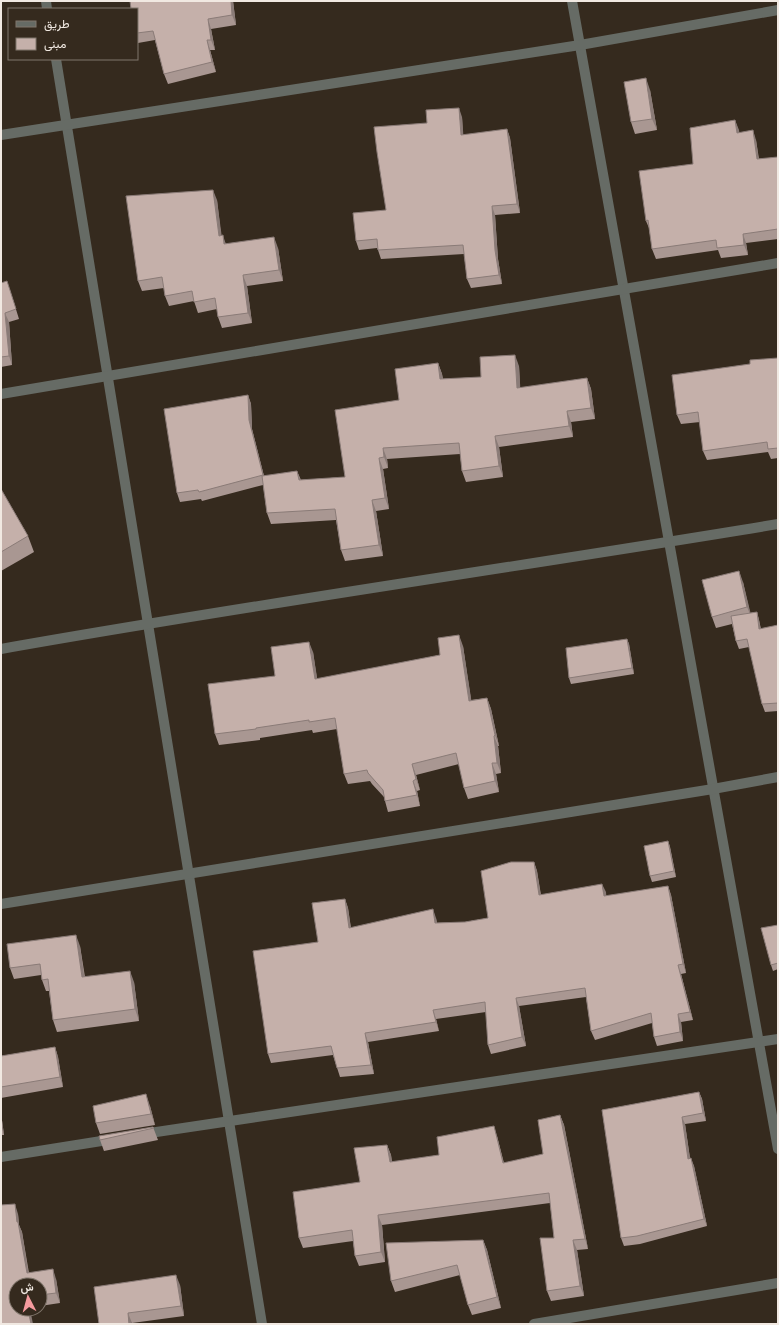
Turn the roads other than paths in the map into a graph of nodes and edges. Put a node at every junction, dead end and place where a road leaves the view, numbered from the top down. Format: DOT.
graph roads {
  1 [pos="572,1"];
  2 [pos="778,10"];
  3 [pos="580,46"];
  4 [pos="56,60"];
  5 [pos="66,124"];
  6 [pos="1,135"];
  7 [pos="778,263"];
  8 [pos="623,289"];
  9 [pos="108,376"];
  10 [pos="1,394"];
  11 [pos="778,524"];
  12 [pos="669,542"];
  13 [pos="148,623"];
  14 [pos="1,649"];
  15 [pos="778,777"];
  16 [pos="713,789"];
  17 [pos="189,874"];
  18 [pos="1,904"];
  19 [pos="778,1039"];
  20 [pos="759,1042"];
  21 [pos="229,1120"];
  22 [pos="778,1149"];
  23 [pos="1,1157"];
  24 [pos="778,1283"];
  25 [pos="262,1324"];
  26 [pos="534,1324"];
  1 -- 3 [label="street"];
  2 -- 3 [label="street"];
  3 -- 5 [label="street"];
  3 -- 8 [label="street"];
  4 -- 5 [label="street"];
  5 -- 6 [label="street"];
  5 -- 9 [label="street"];
  7 -- 8 [label="street"];
  8 -- 9 [label="street"];
  8 -- 12 [label="street"];
  9 -- 10 [label="street"];
  9 -- 13 [label="street"];
  11 -- 12 [label="street"];
  12 -- 13 [label="street"];
  12 -- 16 [label="street"];
  13 -- 14 [label="street"];
  13 -- 17 [label="street"];
  15 -- 16 [label="street"];
  16 -- 17 [label="street"];
  16 -- 20 [label="street"];
  17 -- 18 [label="street"];
  17 -- 21 [label="street"];
  19 -- 20 [label="street"];
  20 -- 21 [label="street"];
  20 -- 22 [label="street"];
  21 -- 23 [label="street"];
  21 -- 25 [label="street"];
  24 -- 26 [label="street"];
}
